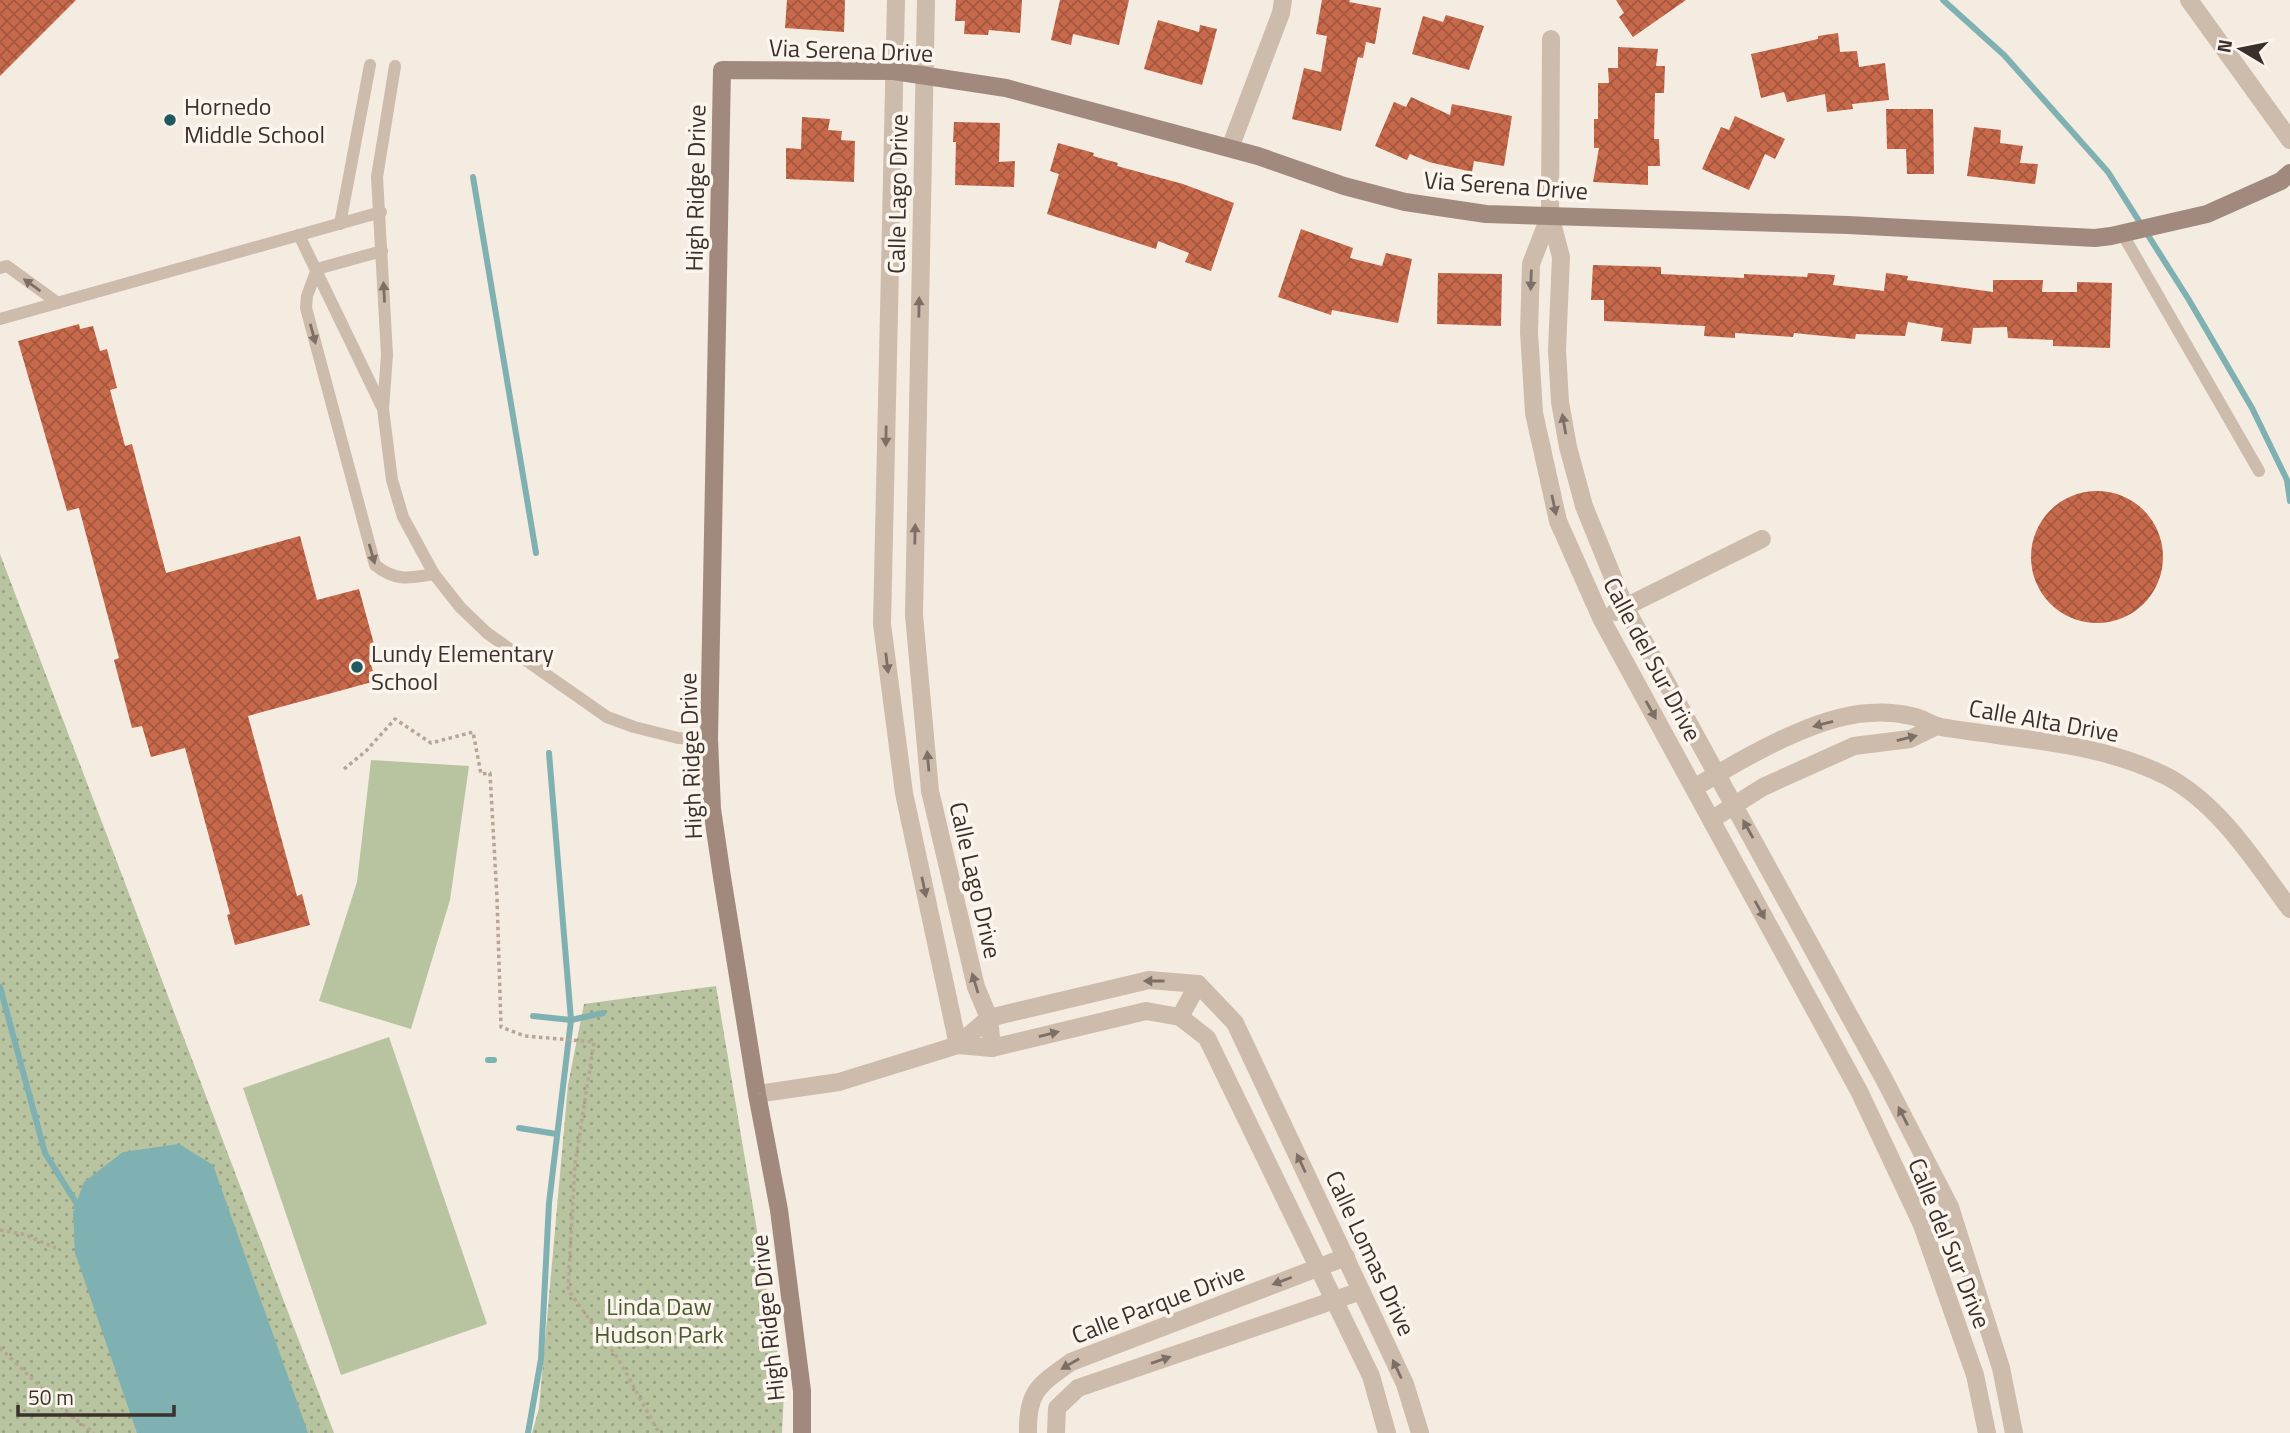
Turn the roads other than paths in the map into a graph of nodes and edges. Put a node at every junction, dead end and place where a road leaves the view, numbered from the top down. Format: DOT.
graph roads {
  1 [pos="896,0"];
  2 [pos="926,0"];
  3 [pos="1283,0"];
  4 [pos="2189,0"];
  5 [pos="1550,38"];
  6 [pos="370,65"];
  7 [pos="395,66"];
  8 [pos="722,70"];
  9 [pos="894,71"];
  10 [pos="924,75"];
  11 [pos="2290,140"];
  12 [pos="1230,148"];
  13 [pos="2290,173"];
  14 [pos="381,212"];
  15 [pos="1550,215"];
  16 [pos="340,224"];
  17 [pos="299,235"];
  18 [pos="2116,235"];
  19 [pos="382,251"];
  20 [pos="3,267"];
  21 [pos="317,269"];
  22 [pos="58,303"];
  23 [pos="0,319"];
  24 [pos="887,387"];
  25 [pos="918,389"];
  26 [pos="383,409"];
  27 [pos="2259,471"];
  28 [pos="1762,539"];
  29 [pos="434,574"];
  30 [pos="1625,607"];
  31 [pos="1602,620"];
  32 [pos="1868,713"];
  33 [pos="923,719"];
  34 [pos="894,722"];
  35 [pos="1937,726"];
  36 [pos="709,738"];
  37 [pos="1871,744"];
  38 [pos="1718,774"];
  39 [pos="1694,788"];
  40 [pos="1735,804"];
  41 [pos="1711,820"];
  42 [pos="2290,909"];
  43 [pos="1198,984"];
  44 [pos="1180,1017"];
  45 [pos="989,1018"];
  46 [pos="958,1045"];
  47 [pos="992,1048"];
  48 [pos="1884,1079"];
  49 [pos="1859,1091"];
  50 [pos="757,1094"];
  51 [pos="1270,1097"];
  52 [pos="1243,1112"];
  53 [pos="1346,1257"];
  54 [pos="1318,1267"];
  55 [pos="1361,1291"];
  56 [pos="1334,1300"];
  57 [pos="2001,1368"];
  58 [pos="1975,1375"];
  59 [pos="1033,1401"];
  60 [pos="1057,1408"];
  61 [pos="803,1433"];
  62 [pos="1028,1433"];
  63 [pos="1056,1433"];
  64 [pos="1387,1433"];
  65 [pos="1420,1433"];
  66 [pos="1987,1433"];
  67 [pos="2014,1433"];
  1 -- 9 [label="street, Calle Lago Drive"];
  2 -- 10 [label="street, Calle Lago Drive"];
  3 -- 12 [label="street"];
  4 -- 11 [label="street"];
  5 -- 15 [label="street, Calle del Sur Drive"];
  6 -- 16 [label="lane"];
  7 -- 14 [label="lane"];
  8 -- 9 [label="street, Via Serena Drive"];
  8 -- 36 [label="street, High Ridge Drive"];
  9 -- 10 [label="street, Via Serena Drive"];
  9 -- 24 [label="street, Calle Lago Drive"];
  10 -- 12 [label="street, Via Serena Drive"];
  25 -- 10 [label="street, Calle Lago Drive, one-way"];
  12 -- 15 [label="street, Via Serena Drive"];
  13 -- 18 [label="street, Via Serena Drive"];
  14 -- 16 [label="lane"];
  14 -- 19 [label="lane"];
  15 -- 18 [label="street, Via Serena Drive"];
  30 -- 15 [label="street, Calle del Sur Drive, one-way"];
  15 -- 31 [label="street, Calle del Sur Drive, one-way"];
  16 -- 17 [label="lane"];
  17 -- 21 [label="lane"];
  17 -- 22 [label="lane"];
  18 -- 27 [label="lane"];
  19 -- 21 [label="lane"];
  26 -- 19 [label="lane, one-way"];
  22 -- 20 [label="lane, one-way"];
  21 -- 26 [label="lane"];
  21 -- 29 [label="lane, one-way"];
  22 -- 23 [label="lane"];
  24 -- 25 [label="street"];
  24 -- 34 [label="street, Calle Lago Drive, one-way"];
  33 -- 25 [label="street, Calle Lago Drive, one-way"];
  26 -- 29 [label="lane"];
  28 -- 30 [label="street"];
  29 -- 36 [label="lane"];
  30 -- 31 [label="street"];
  30 -- 38 [label="street, Calle del Sur Drive"];
  31 -- 39 [label="street, Calle del Sur Drive, one-way"];
  32 -- 35 [label="street, Calle Alta Drive"];
  32 -- 37 [label="street"];
  32 -- 38 [label="street, Calle Alta Drive, one-way"];
  33 -- 34 [label="street"];
  45 -- 33 [label="street, Calle Lago Drive, one-way"];
  34 -- 46 [label="street, Calle Lago Drive, one-way"];
  37 -- 35 [label="street, Calle Alta Drive, one-way"];
  35 -- 42 [label="street, Calle Alta Drive"];
  36 -- 50 [label="street, High Ridge Drive"];
  37 -- 40 [label="street, Calle Alta Drive"];
  38 -- 39 [label="street, Calle Alta Drive"];
  38 -- 40 [label="street, Calle del Sur Drive"];
  39 -- 41 [label="street, Calle del Sur Drive"];
  40 -- 41 [label="street, Calle Alta Drive"];
  48 -- 40 [label="street, Calle del Sur Drive, one-way"];
  41 -- 49 [label="street, Calle del Sur Drive, one-way"];
  43 -- 44 [label="street"];
  43 -- 45 [label="street, one-way"];
  43 -- 51 [label="street, Calle Lomas Drive"];
  47 -- 44 [label="street, one-way"];
  44 -- 52 [label="street"];
  45 -- 46 [label="street"];
  45 -- 47 [label="street, Calle Lago Drive"];
  46 -- 47 [label="street"];
  46 -- 50 [label="street"];
  48 -- 49 [label="street"];
  57 -- 48 [label="street, Calle del Sur Drive, one-way"];
  49 -- 58 [label="street, Calle del Sur Drive"];
  50 -- 61 [label="street, High Ridge Drive"];
  51 -- 52 [label="street"];
  53 -- 51 [label="street, Calle Lomas Drive, one-way"];
  52 -- 54 [label="street"];
  53 -- 54 [label="street, Calle Parque Drive"];
  53 -- 55 [label="street, Calle Lomas Drive"];
  54 -- 56 [label="street"];
  54 -- 59 [label="street, Calle Parque Drive, one-way"];
  55 -- 56 [label="street"];
  65 -- 55 [label="street, Calle Lomas Drive, one-way"];
  60 -- 56 [label="street, one-way"];
  56 -- 64 [label="street"];
  57 -- 58 [label="street"];
  57 -- 67 [label="street, Calle del Sur Drive"];
  58 -- 66 [label="street, Calle del Sur Drive"];
  59 -- 60 [label="street"];
  59 -- 62 [label="street, Calle Parque Drive"];
  60 -- 63 [label="street"];
}
